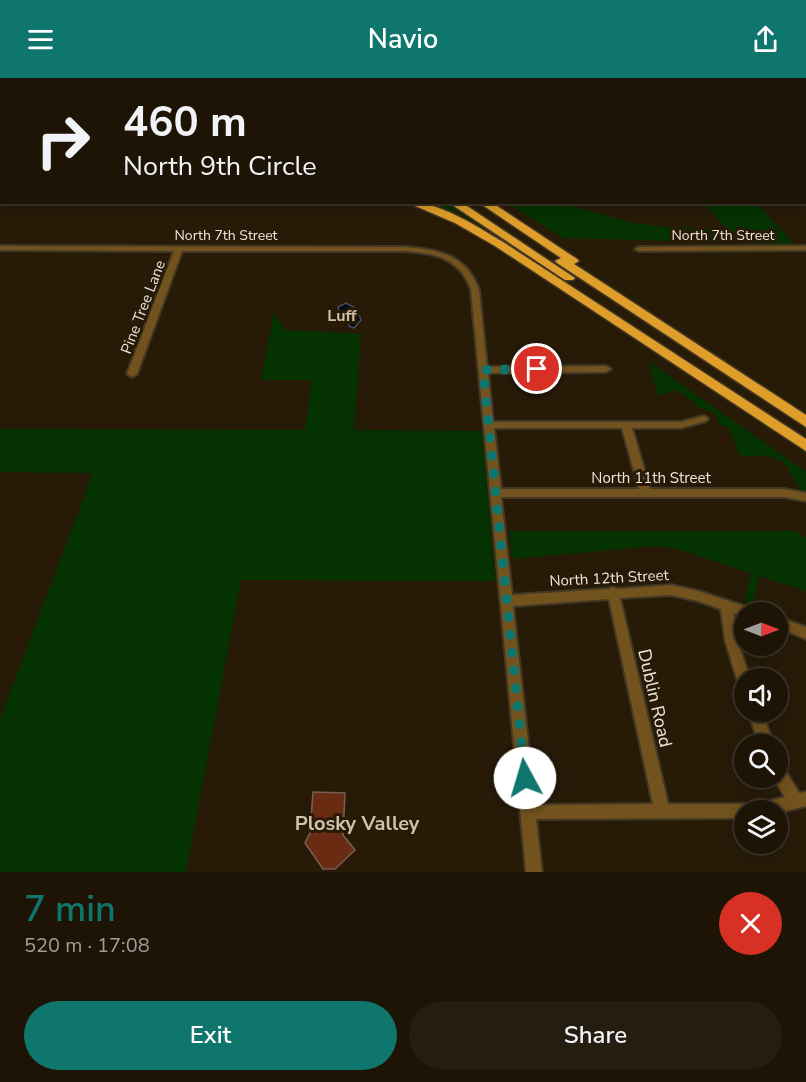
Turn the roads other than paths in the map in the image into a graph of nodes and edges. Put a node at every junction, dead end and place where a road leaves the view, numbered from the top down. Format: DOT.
graph roads {
  1 [pos="416,204"];
  2 [pos="456,204"];
  3 [pos="473,204"];
  4 [pos="486,204"];
  5 [pos="0,248"];
  6 [pos="179,248"];
  7 [pos="806,248"];
  8 [pos="639,249"];
  9 [pos="712,360"];
  10 [pos="606,369"];
  11 [pos="483,370"];
  12 [pos="132,374"];
  13 [pos="703,419"];
  14 [pos="806,422"];
  15 [pos="489,424"];
  16 [pos="626,425"];
  17 [pos="806,437"];
  18 [pos="806,446"];
  19 [pos="496,493"];
  20 [pos="646,493"];
  21 [pos="806,498"];
  22 [pos="613,592"];
  23 [pos="507,601"];
  24 [pos="727,605"];
  25 [pos="734,608"];
  26 [pos="788,626"];
  27 [pos="806,633"];
  28 [pos="740,668"];
  29 [pos="788,784"];
  30 [pos="801,800"];
  31 [pos="734,811"];
  32 [pos="528,812"];
  33 [pos="662,812"];
  34 [pos="534,872"];
  1 -- 18 [label="highway"];
  2 -- 17 [label="highway"];
  3 -- 9 [label="highway"];
  4 -- 9 [label="highway"];
  5 -- 6 [label="street, North 7th Street"];
  6 -- 11 [label="street, North 7th Street"];
  6 -- 12 [label="street, Pine Tree Lane"];
  7 -- 8 [label="street, North 7th Street"];
  9 -- 14 [label="highway"];
  10 -- 11 [label="street"];
  11 -- 15 [label="street"];
  13 -- 16 [label="street"];
  15 -- 16 [label="street"];
  15 -- 19 [label="street"];
  16 -- 20 [label="street"];
  19 -- 20 [label="street, North 11th Street"];
  19 -- 23 [label="street"];
  20 -- 21 [label="street, North 11th Street"];
  22 -- 23 [label="street, North 12th Street"];
  22 -- 24 [label="street, North 12th Street"];
  22 -- 33 [label="street, Dublin Road"];
  23 -- 32 [label="street"];
  24 -- 25 [label="street, North 12th Street"];
  24 -- 28 [label="street"];
  26 -- 27 [label="street"];
  29 -- 30 [label="street"];
  31 -- 33 [label="street"];
  32 -- 33 [label="street"];
  32 -- 34 [label="street"];
}
